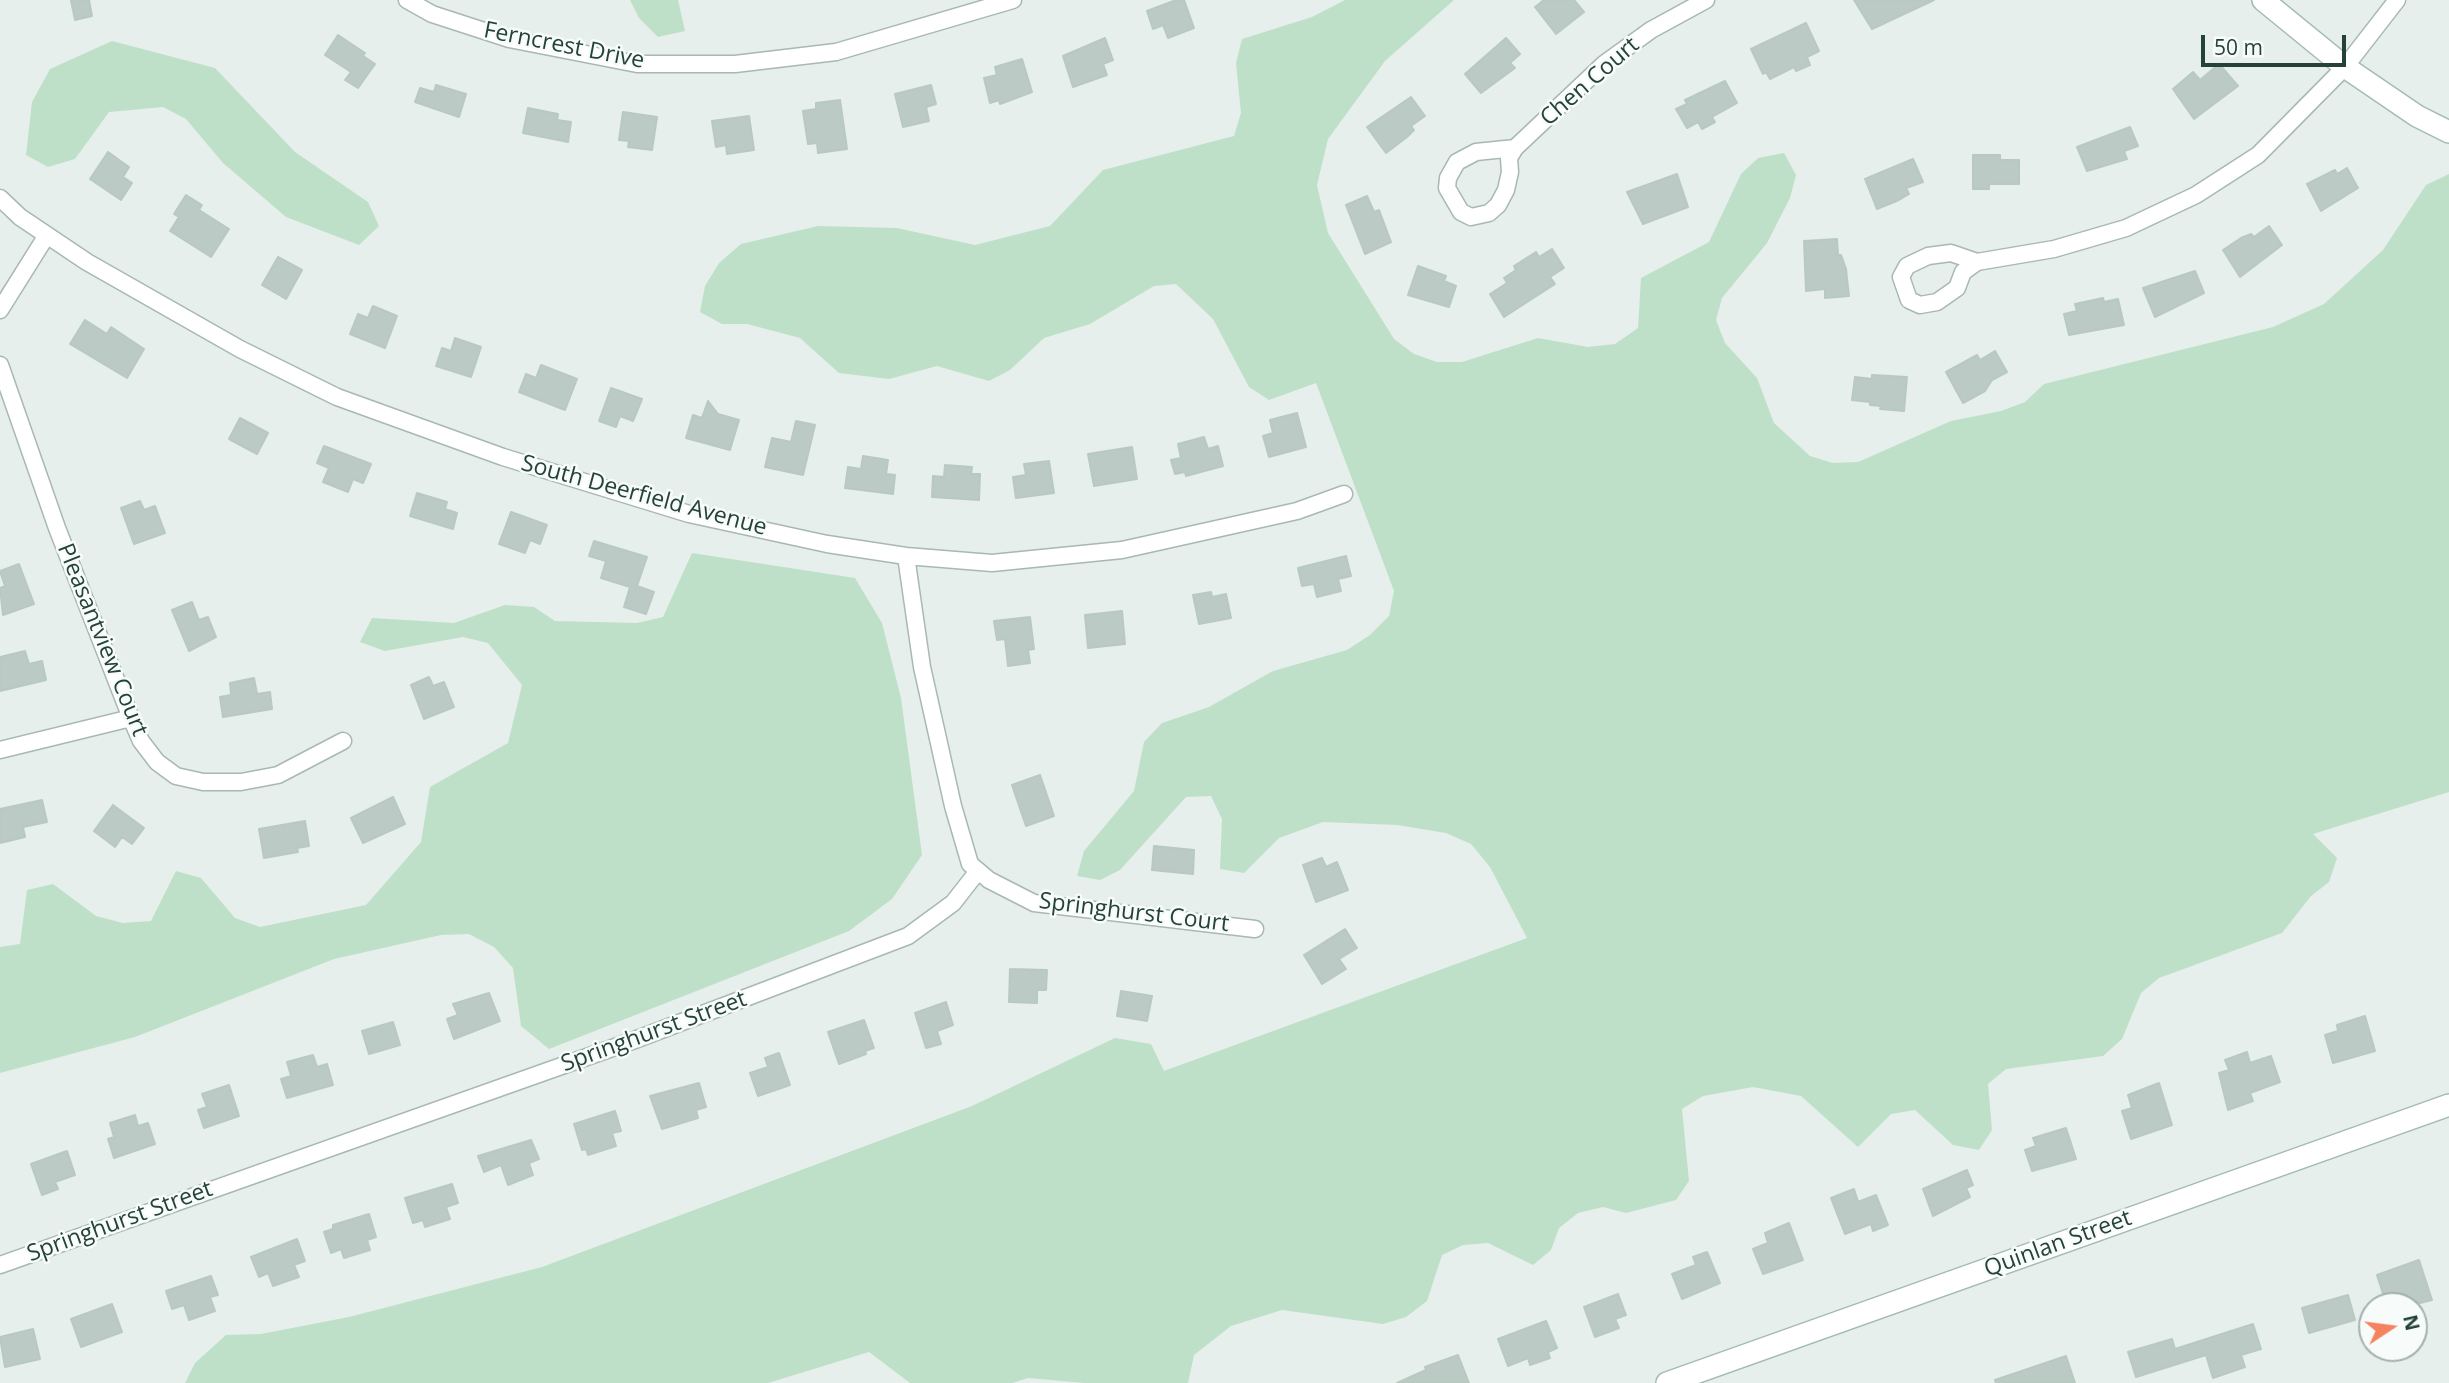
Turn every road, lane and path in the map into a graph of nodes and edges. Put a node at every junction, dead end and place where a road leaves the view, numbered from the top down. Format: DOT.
graph roads {
  1 [pos="407,0"];
  2 [pos="1013,0"];
  3 [pos="1706,0"];
  4 [pos="2263,0"];
  5 [pos="2397,0"];
  6 [pos="2345,67"];
  7 [pos="2449,132"];
  8 [pos="1515,148"];
  9 [pos="0,198"];
  10 [pos="47,235"];
  11 [pos="1977,262"];
  12 [pos="0,310"];
  13 [pos="0,365"];
  14 [pos="1343,494"];
  15 [pos="905,556"];
  16 [pos="131,718"];
  17 [pos="343,741"];
  18 [pos="0,750"];
  19 [pos="978,871"];
  20 [pos="1255,929"];
  21 [pos="2449,1105"];
  22 [pos="0,1265"];
  23 [pos="1667,1383"];
  1 -- 2 [label="street, Ferncrest Drive"];
  3 -- 8 [label="street, Chen Court"];
  4 -- 6 [label="street"];
  5 -- 6 [label="street"];
  6 -- 7 [label="street"];
  6 -- 11 [label="street"];
  8 -- 8 [label="street"];
  9 -- 10 [label="street, South Deerfield Avenue"];
  10 -- 12 [label="street"];
  10 -- 15 [label="street, South Deerfield Avenue"];
  11 -- 11 [label="street"];
  13 -- 16 [label="street, Pleasantview Court"];
  14 -- 15 [label="street, South Deerfield Avenue"];
  15 -- 19 [label="street"];
  16 -- 17 [label="street, Pleasantview Court"];
  16 -- 18 [label="street"];
  19 -- 20 [label="street, Springhurst Court"];
  19 -- 22 [label="street, Springhurst Street"];
  21 -- 23 [label="street, Quinlan Street"];
}
